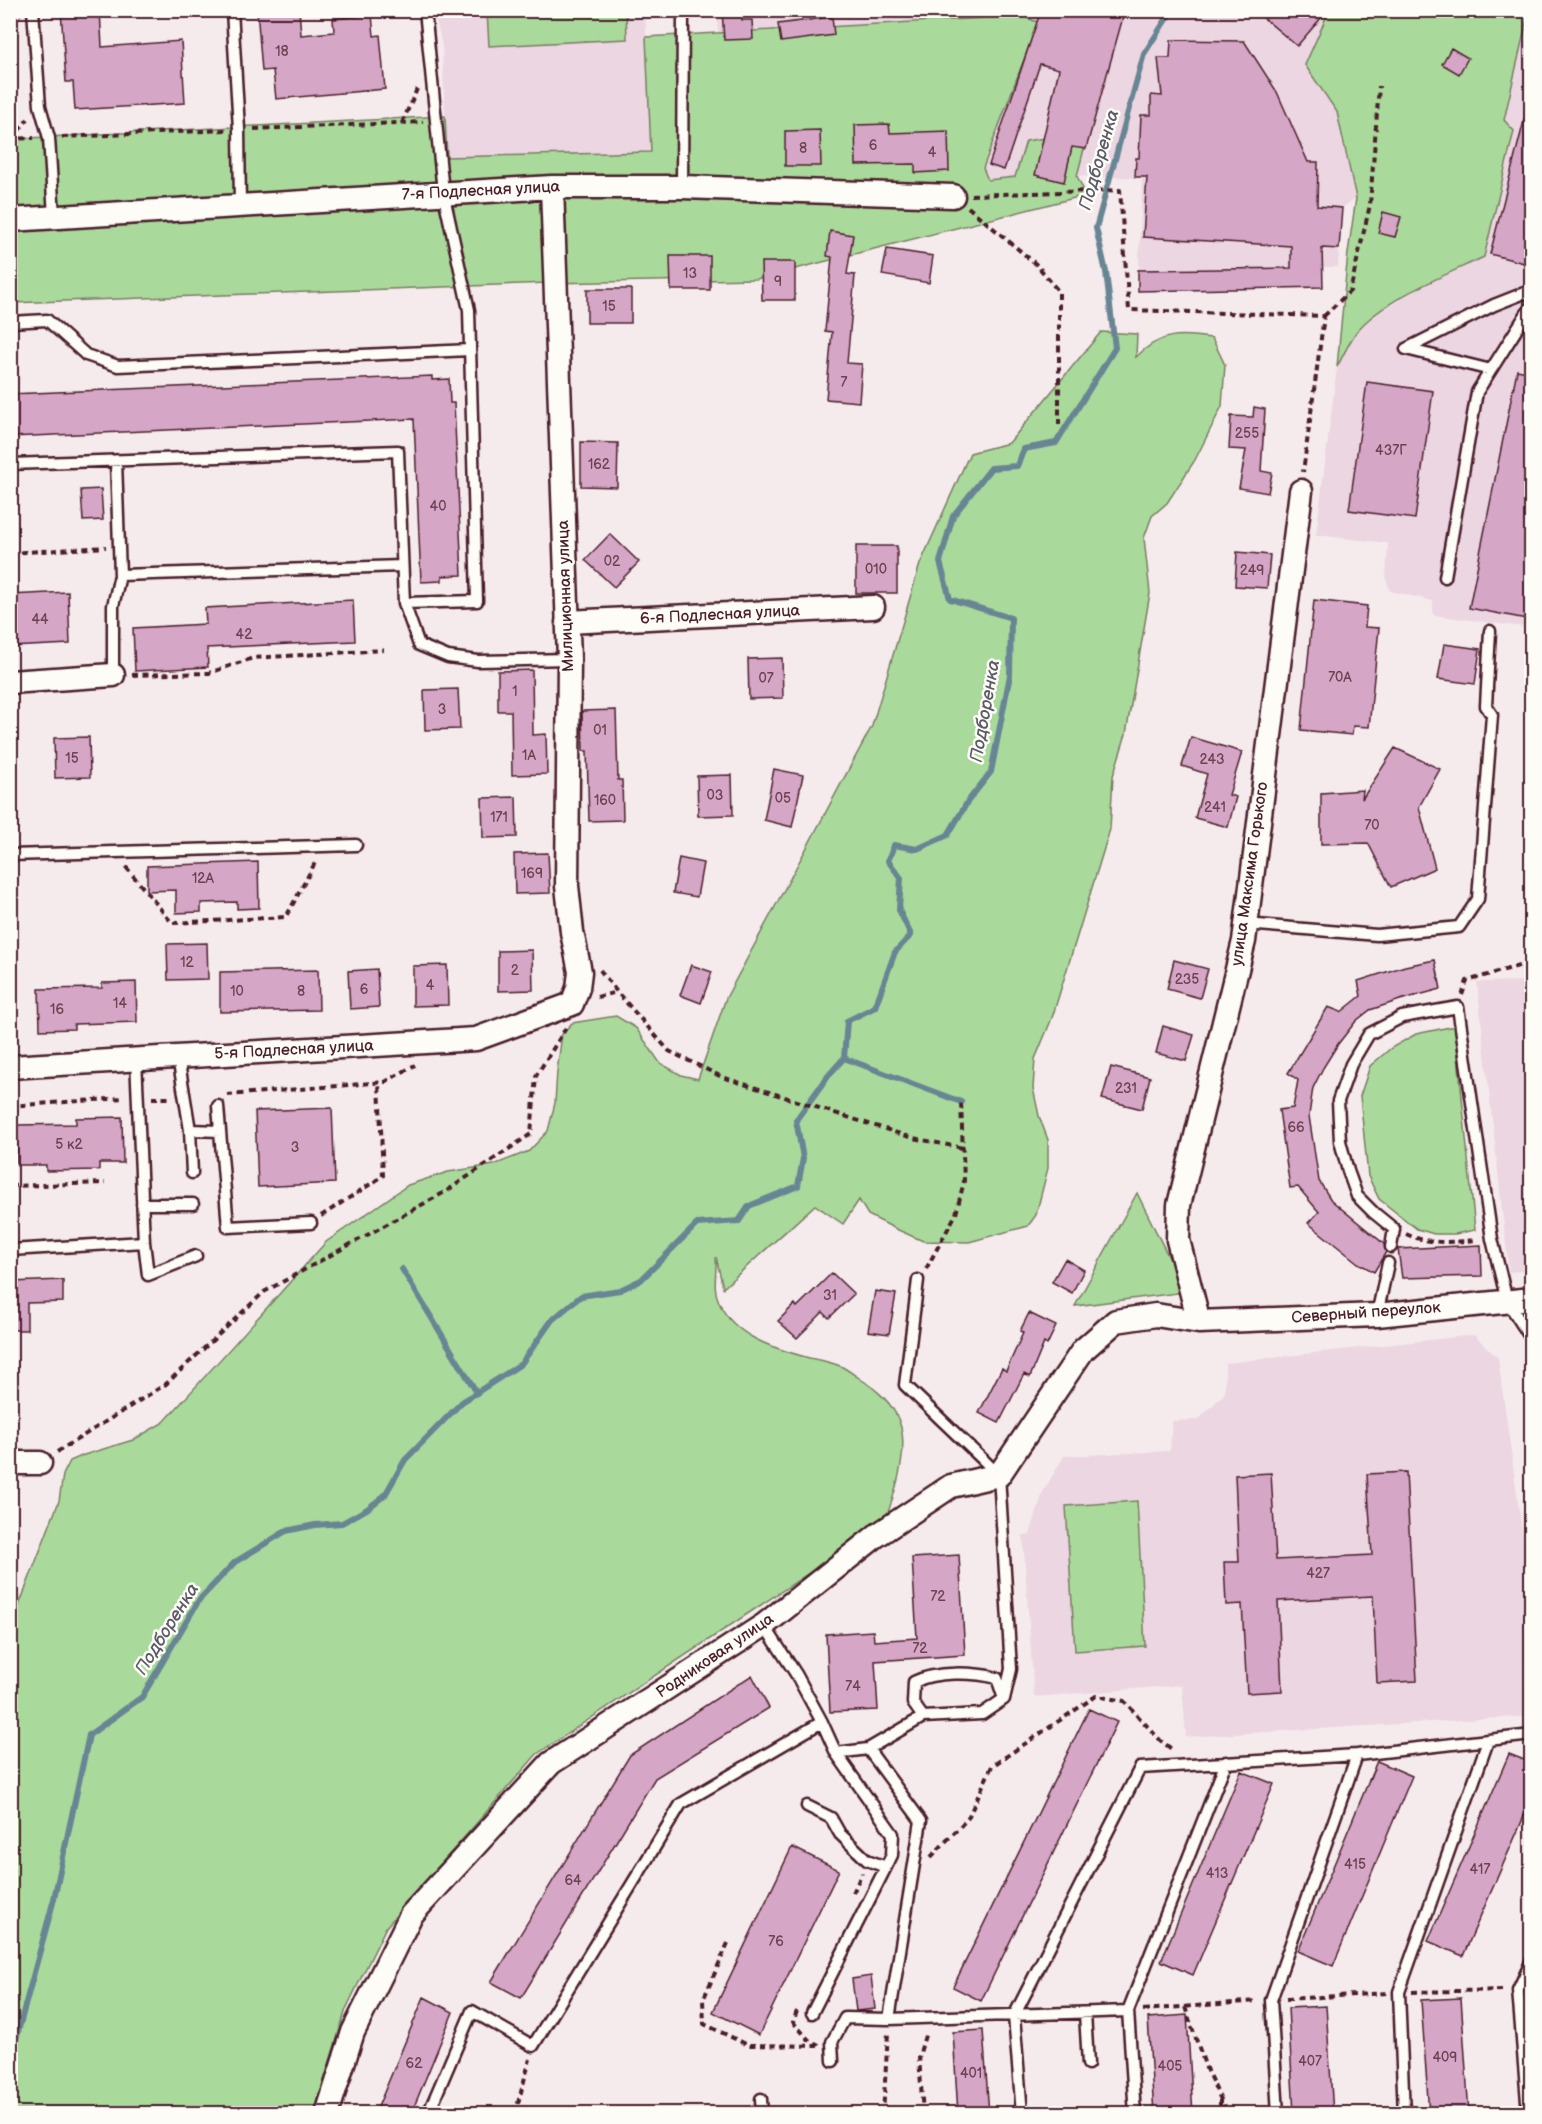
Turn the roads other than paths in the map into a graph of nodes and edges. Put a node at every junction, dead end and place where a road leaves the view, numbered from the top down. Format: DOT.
graph roads {
  1 [pos="33,10"];
  2 [pos="232,10"];
  3 [pos="425,10"];
  4 [pos="683,10"];
  5 [pos="552,187"];
  6 [pos="681,187"];
  7 [pos="443,192"];
  8 [pos="953,196"];
  9 [pos="240,206"];
  10 [pos="54,216"];
  11 [pos="10,220"];
  12 [pos="1532,290"];
  13 [pos="1532,305"];
  14 [pos="10,322"];
  15 [pos="470,350"];
  16 [pos="1491,370"];
  17 [pos="116,461"];
  18 [pos="10,464"];
  19 [pos="1301,491"];
  20 [pos="402,566"];
  21 [pos="120,575"];
  22 [pos="1445,578"];
  23 [pos="404,603"];
  24 [pos="873,607"];
  25 [pos="567,622"];
  26 [pos="1490,631"];
  27 [pos="568,658"];
  28 [pos="113,675"];
  29 [pos="10,682"];
  30 [pos="356,845"];
  31 [pos="10,855"];
  32 [pos="1246,924"];
  33 [pos="572,1004"];
  34 [pos="178,1057"];
  35 [pos="136,1059"];
  36 [pos="10,1067"];
  37 [pos="219,1101"];
  38 [pos="189,1130"];
  39 [pos="220,1131"];
  40 [pos="192,1173"];
  41 [pos="142,1203"];
  42 [pos="193,1203"];
  43 [pos="311,1223"];
  44 [pos="144,1242"];
  45 [pos="1391,1247"];
  46 [pos="10,1250"];
  47 [pos="196,1256"];
  48 [pos="1388,1263"];
  49 [pos="918,1280"];
  50 [pos="1532,1299"];
  51 [pos="1507,1301"];
  52 [pos="1377,1315"];
  53 [pos="1199,1322"];
  54 [pos="1532,1340"];
  55 [pos="10,1463"];
  56 [pos="40,1463"];
  57 [pos="999,1475"];
  58 [pos="765,1625"];
  59 [pos="1004,1699"];
  60 [pos="923,1717"];
  61 [pos="822,1722"];
  62 [pos="1532,1735"];
  63 [pos="1488,1741"];
  64 [pos="868,1749"];
  65 [pos="836,1753"];
  66 [pos="1357,1755"];
  67 [pos="1226,1762"];
  68 [pos="807,1806"];
  69 [pos="886,1867"];
  70 [pos="1532,1959"];
  71 [pos="1128,2011"];
  72 [pos="812,2013"];
  73 [pos="1085,2013"];
  74 [pos="1014,2016"];
  75 [pos="889,2019"];
  76 [pos="832,2061"];
  77 [pos="1088,2064"];
  78 [pos="761,2098"];
  79 [pos="327,2114"];
  80 [pos="428,2114"];
  81 [pos="762,2114"];
  82 [pos="1022,2114"];
  83 [pos="1135,2114"];
  84 [pos="1278,2114"];
  85 [pos="1404,2114"];
  86 [pos="1528,2114"];
  1 -- 10 [label="lane"];
  2 -- 9 [label="lane"];
  3 -- 7 [label="lane"];
  4 -- 6 [label="lane"];
  5 -- 6 [label="street, 7-я Подлесная улица"];
  5 -- 7 [label="street, 7-я Подлесная улица"];
  5 -- 25 [label="street, Милиционная улица"];
  6 -- 8 [label="street, 7-я Подлесная улица"];
  7 -- 9 [label="street, 7-я Подлесная улица"];
  7 -- 15 [label="lane"];
  9 -- 10 [label="street, 7-я Подлесная улица"];
  10 -- 11 [label="street, 7-я Подлесная улица"];
  12 -- 16 [label="lane"];
  13 -- 16 [label="lane"];
  14 -- 15 [label="lane"];
  15 -- 23 [label="lane"];
  16 -- 22 [label="lane"];
  17 -- 18 [label="lane"];
  17 -- 20 [label="lane"];
  17 -- 21 [label="lane"];
  19 -- 32 [label="street, улица Максима Горького"];
  20 -- 21 [label="lane"];
  20 -- 23 [label="lane"];
  21 -- 28 [label="lane"];
  23 -- 27 [label="lane"];
  24 -- 25 [label="street, 6-я Подлесная улица"];
  25 -- 27 [label="street, Милиционная улица"];
  26 -- 32 [label="lane"];
  27 -- 33 [label="street, Милиционная улица"];
  28 -- 29 [label="street"];
  30 -- 31 [label="lane"];
  32 -- 53 [label="street, улица Максима Горького"];
  33 -- 34 [label="street, 5-я Подлесная улица"];
  34 -- 35 [label="street, 5-я Подлесная улица"];
  34 -- 38 [label="lane"];
  35 -- 36 [label="street, 5-я Подлесная улица"];
  35 -- 41 [label="lane"];
  37 -- 39 [label="lane"];
  38 -- 39 [label="lane"];
  38 -- 40 [label="lane"];
  39 -- 43 [label="lane"];
  41 -- 42 [label="lane"];
  41 -- 44 [label="lane"];
  44 -- 46 [label="lane"];
  44 -- 47 [label="lane"];
  45 -- 51 [label="lane"];
  48 -- 52 [label="lane"];
  49 -- 57 [label="lane"];
  50 -- 51 [label="street, Северный переулок"];
  51 -- 52 [label="street, Северный переулок"];
  51 -- 54 [label="lane"];
  52 -- 53 [label="street, Северный переулок"];
  53 -- 57 [label="street"];
  55 -- 56 [label="street"];
  57 -- 58 [label="street, Родниковая улица"];
  57 -- 59 [label="lane"];
  58 -- 61 [label="lane"];
  58 -- 79 [label="street, Родниковая улица"];
  59 -- 60 [label="lane"];
  59 -- 60 [label="lane"];
  60 -- 64 [label="lane"];
  61 -- 65 [label="lane"];
  61 -- 80 [label="lane"];
  62 -- 63 [label="lane"];
  63 -- 66 [label="lane"];
  63 -- 85 [label="lane"];
  64 -- 65 [label="lane"];
  64 -- 75 [label="lane"];
  65 -- 69 [label="lane"];
  66 -- 67 [label="lane"];
  66 -- 84 [label="lane"];
  67 -- 71 [label="lane"];
  67 -- 74 [label="lane"];
  68 -- 69 [label="lane"];
  69 -- 72 [label="lane"];
  70 -- 86 [label="lane"];
  71 -- 73 [label="lane"];
  71 -- 83 [label="lane"];
  73 -- 74 [label="lane"];
  73 -- 77 [label="lane"];
  74 -- 75 [label="lane"];
  74 -- 82 [label="lane"];
  75 -- 76 [label="lane"];
  78 -- 81 [label="lane"];
}
